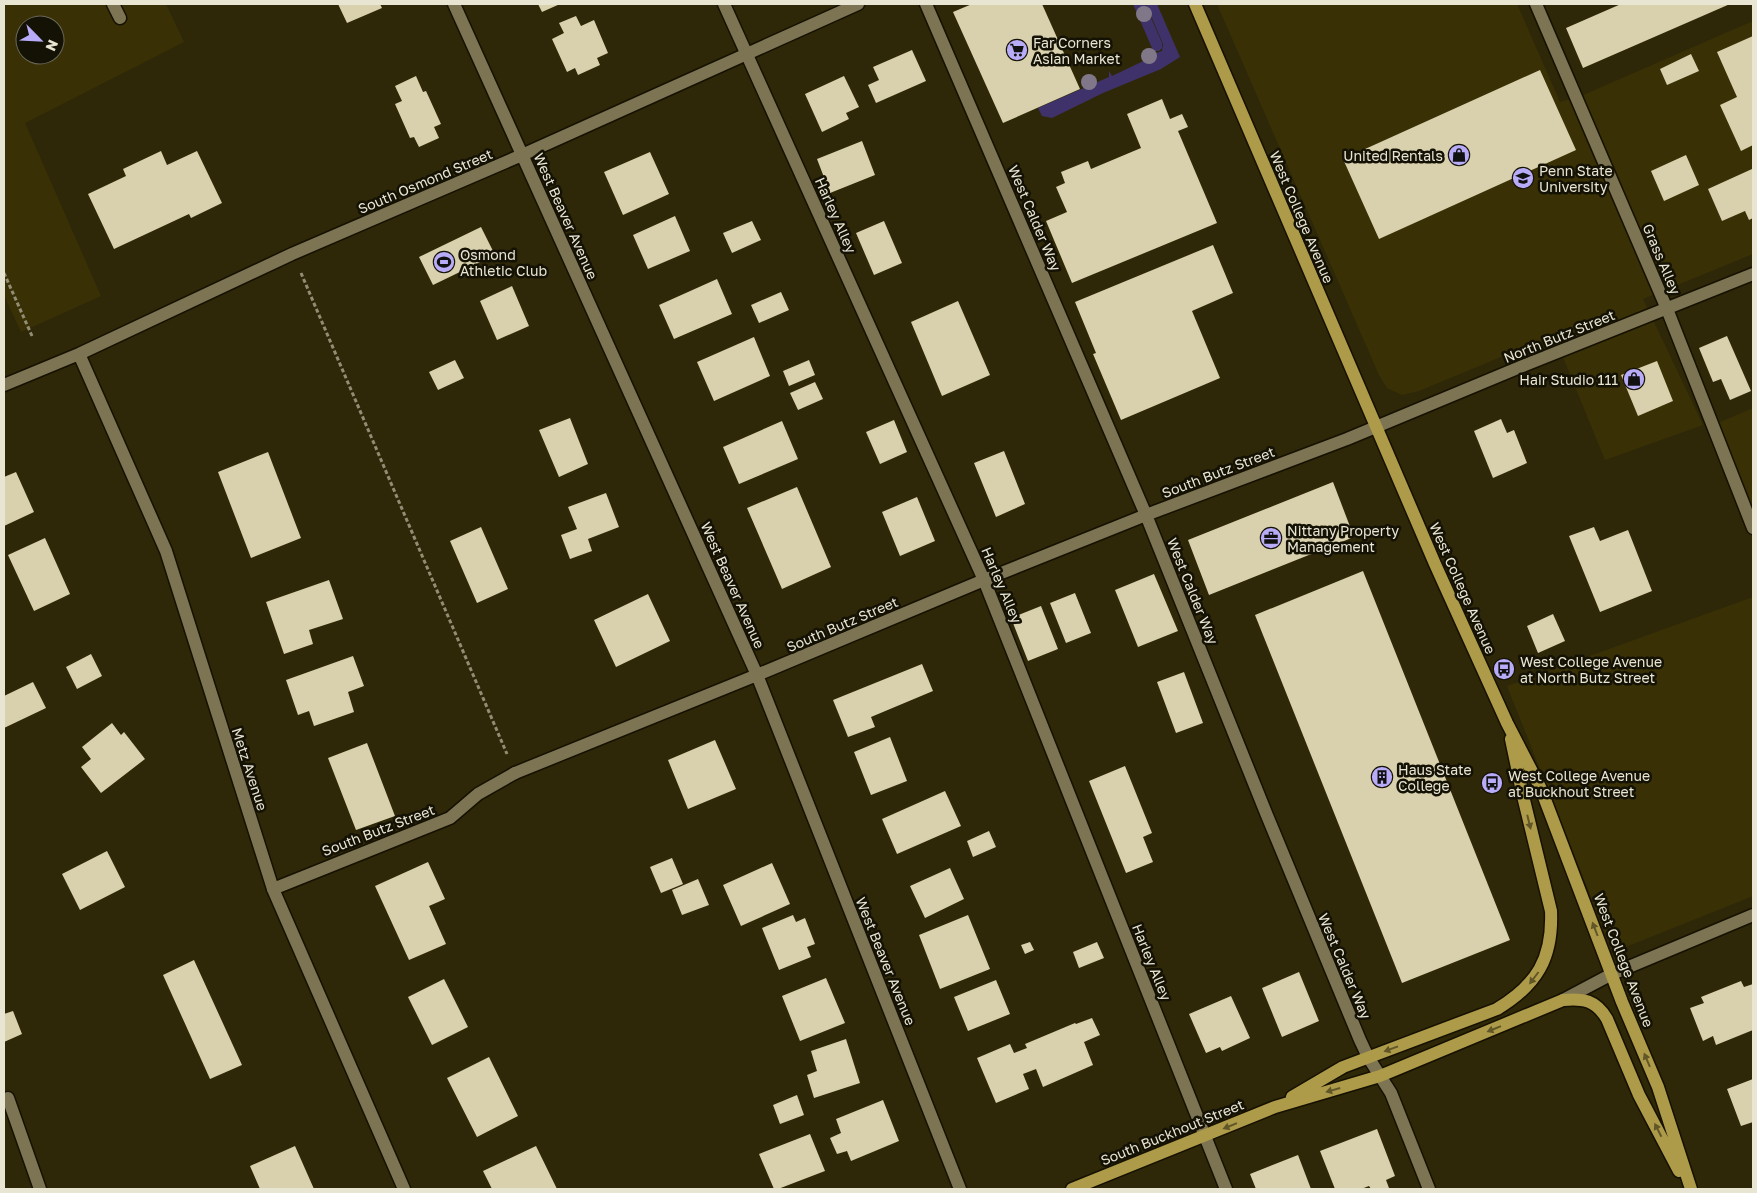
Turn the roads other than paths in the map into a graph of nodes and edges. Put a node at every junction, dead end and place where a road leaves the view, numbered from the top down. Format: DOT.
graph roads {
  1 [pos="113,4"];
  2 [pos="454,4"];
  3 [pos="724,4"];
  4 [pos="858,4"];
  5 [pos="926,4"];
  6 [pos="1194,4"];
  7 [pos="1536,4"];
  8 [pos="120,18"];
  9 [pos="747,54"];
  10 [pos="522,155"];
  11 [pos="1753,274"];
  12 [pos="1667,309"];
  13 [pos="79,354"];
  14 [pos="4,385"];
  15 [pos="1376,427"];
  16 [pos="1146,515"];
  17 [pos="1753,528"];
  18 [pos="984,580"];
  19 [pos="757,675"];
  20 [pos="1507,723"];
  21 [pos="272,889"];
  22 [pos="1753,915"];
  23 [pos="1612,974"];
  24 [pos="1563,1000"];
  25 [pos="1368,1057"];
  26 [pos="1380,1076"];
  27 [pos="8,1098"];
  28 [pos="1275,1107"];
  29 [pos="1205,1136"];
  30 [pos="1076,1187"];
  31 [pos="40,1189"];
  32 [pos="404,1189"];
  33 [pos="960,1189"];
  34 [pos="1067,1189"];
  35 [pos="1226,1189"];
  36 [pos="1429,1189"];
  37 [pos="1689,1189"];
  1 -- 8 [label="street"];
  2 -- 10 [label="street, West Beaver Avenue"];
  3 -- 9 [label="street, Harley Alley"];
  4 -- 9 [label="street, South Osmond Street"];
  5 -- 16 [label="street, West Calder Way"];
  6 -- 15 [label="main road, West College Avenue"];
  7 -- 12 [label="street, Grass Alley"];
  9 -- 10 [label="street, South Osmond Street"];
  9 -- 18 [label="street, Harley Alley"];
  10 -- 13 [label="street, South Osmond Street"];
  10 -- 19 [label="street, West Beaver Avenue"];
  11 -- 12 [label="street, North Butz Street"];
  12 -- 15 [label="street, North Butz Street"];
  12 -- 17 [label="street, Grass Alley"];
  13 -- 14 [label="street, South Osmond Street"];
  13 -- 21 [label="street, Metz Avenue"];
  15 -- 16 [label="street, South Butz Street"];
  15 -- 20 [label="main road, West College Avenue"];
  16 -- 18 [label="street, South Butz Street"];
  16 -- 25 [label="street, West Calder Way"];
  18 -- 19 [label="street, South Butz Street"];
  18 -- 29 [label="street, Harley Alley"];
  19 -- 21 [label="street, South Butz Street"];
  19 -- 33 [label="street, West Beaver Avenue"];
  23 -- 20 [label="main road, West College Avenue, one-way"];
  20 -- 25 [label="main road, one-way"];
  21 -- 32 [label="street, Metz Avenue"];
  22 -- 23 [label="street"];
  23 -- 24 [label="street"];
  37 -- 23 [label="main road, West College Avenue, one-way"];
  24 -- 26 [label="main road, one-way"];
  37 -- 24 [label="main road, one-way"];
  25 -- 26 [label="street, West Calder Way"];
  25 -- 28 [label="main road"];
  26 -- 28 [label="main road, one-way"];
  26 -- 36 [label="street, West Calder Way"];
  27 -- 31 [label="street"];
  28 -- 29 [label="main road, South Buckhout Street, one-way"];
  29 -- 30 [label="main road, South Buckhout Street"];
  29 -- 35 [label="street, Harley Alley"];
  30 -- 34 [label="street, South Buckhout Street"];
}
